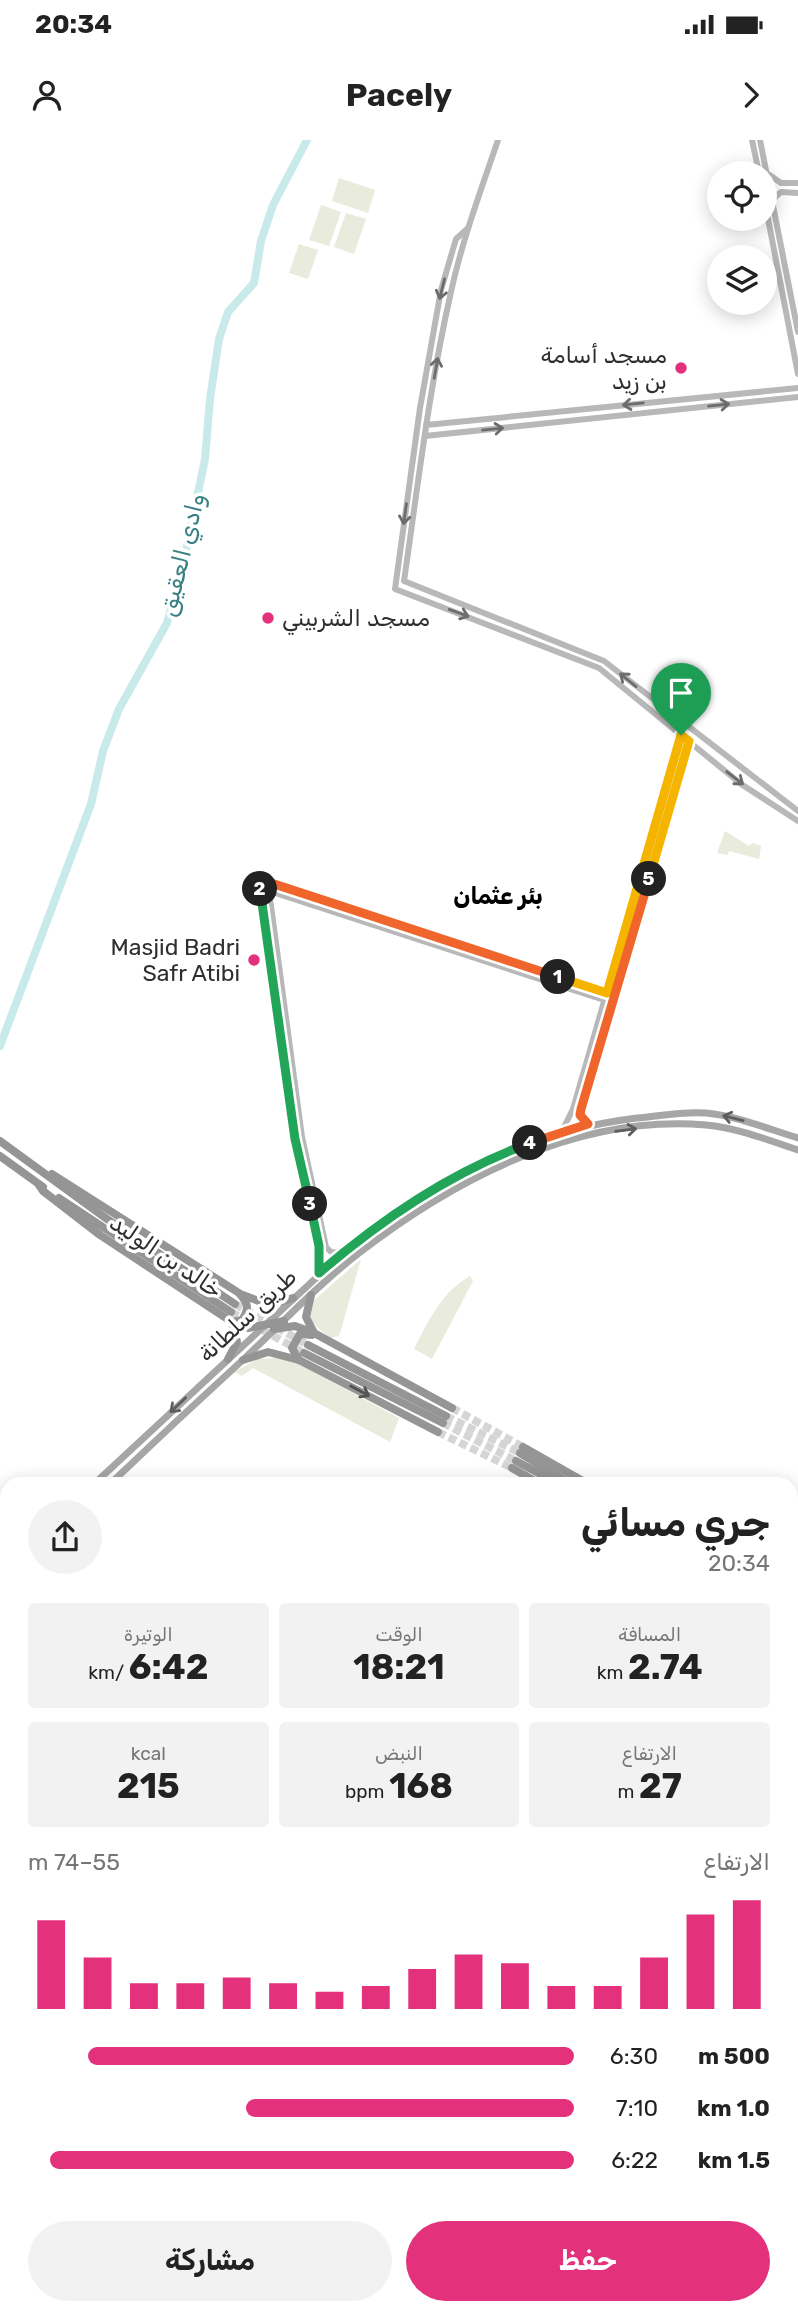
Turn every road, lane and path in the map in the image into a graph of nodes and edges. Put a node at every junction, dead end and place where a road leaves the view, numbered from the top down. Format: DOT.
graph roads {
  1 [pos="498,140"];
  2 [pos="752,140"];
  3 [pos="760,140"];
  4 [pos="759,161"];
  5 [pos="762,161"];
  6 [pos="777,180"];
  7 [pos="798,183"];
  8 [pos="798,193"];
  9 [pos="777,194"];
  10 [pos="468,228"];
  11 [pos="773,231"];
  12 [pos="775,231"];
  13 [pos="798,332"];
  14 [pos="798,374"];
  15 [pos="798,388"];
  16 [pos="798,397"];
  17 [pos="426,425"];
  18 [pos="425,436"];
  19 [pos="681,735"];
  20 [pos="689,741"];
  21 [pos="798,811"];
  22 [pos="658,814"];
  23 [pos="667,816"];
  24 [pos="798,821"];
  25 [pos="260,888"];
  26 [pos="269,891"];
  27 [pos="605,997"];
  28 [pos="588,1124"];
  29 [pos="562,1131"];
  30 [pos="798,1138"];
  31 [pos="0,1141"];
  32 [pos="798,1150"];
  33 [pos="0,1156"];
  34 [pos="44,1173"];
  35 [pos="343,1253"];
  36 [pos="319,1273"];
  37 [pos="240,1294"];
  38 [pos="311,1295"];
  39 [pos="293,1298"];
  40 [pos="232,1315"];
  41 [pos="284,1321"];
  42 [pos="276,1328"];
  43 [pos="260,1329"];
  44 [pos="315,1334"];
  45 [pos="304,1353"];
  46 [pos="228,1359"];
  47 [pos="243,1360"];
  48 [pos="445,1420"];
  49 [pos="518,1457"];
  50 [pos="102,1477"];
  51 [pos="118,1477"];
  52 [pos="534,1477"];
  53 [pos="548,1477"];
  54 [pos="557,1477"];
  55 [pos="571,1477"];
  1 -- 10 [label="main road"];
  2 -- 4 [label="main road"];
  3 -- 5 [label="main road"];
  6 -- 7 [label="main road"];
  8 -- 9 [label="main road"];
  17 -- 10 [label="main road, one-way"];
  10 -- 19 [label="main road, one-way"];
  11 -- 14 [label="main road"];
  12 -- 13 [label="main road"];
  15 -- 17 [label="main road, one-way"];
  18 -- 16 [label="main road, one-way"];
  17 -- 18 [label="main road"];
  21 -- 18 [label="main road, one-way"];
  19 -- 20 [label="main road"];
  19 -- 22 [label="main road"];
  20 -- 23 [label="main road"];
  20 -- 24 [label="main road, one-way"];
  22 -- 23 [label="main road"];
  22 -- 27 [label="main road"];
  23 -- 28 [label="main road"];
  25 -- 26 [label="main road"];
  25 -- 27 [label="main road"];
  25 -- 36 [label="main road"];
  26 -- 27 [label="main road"];
  26 -- 35 [label="main road"];
  27 -- 29 [label="main road"];
  28 -- 29 [label="main road, طريق سلطانة"];
  30 -- 28 [label="main road, طريق سلطانة, one-way"];
  29 -- 35 [label="main road, طريق سلطانة"];
  31 -- 34 [label="highway"];
  38 -- 32 [label="main road, طريق سلطانة, one-way"];
  33 -- 40 [label="highway, خالد بن الوليد"];
  34 -- 37 [label="highway, خالد بن الوليد"];
  34 -- 40 [label="highway"];
  35 -- 36 [label="main road, طريق سلطانة"];
  36 -- 39 [label="main road, طريق سلطانة"];
  37 -- 39 [label="highway, خالد بن الوليد"];
  37 -- 40 [label="highway"];
  38 -- 41 [label="main road, طريق سلطانة"];
  38 -- 44 [label="highway"];
  39 -- 43 [label="main road, طريق سلطانة"];
  40 -- 43 [label="highway, خالد بن الوليد"];
  40 -- 46 [label="highway"];
  41 -- 42 [label="main road, طريق سلطانة"];
  41 -- 43 [label="highway, خالد بن الوليد"];
  42 -- 43 [label="highway, خالد بن الوليد"];
  42 -- 44 [label="highway, خالد بن الوليد"];
  42 -- 47 [label="main road, طريق سلطانة"];
  43 -- 46 [label="main road, طريق سلطانة"];
  44 -- 45 [label="highway"];
  44 -- 48 [label="highway, خالد بن الوليد"];
  45 -- 47 [label="highway"];
  45 -- 48 [label="highway, one-way"];
  45 -- 48 [label="highway"];
  46 -- 50 [label="main road, طريق سلطانة, one-way"];
  47 -- 51 [label="main road, طريق سلطانة"];
  49 -- 52 [label="highway"];
  49 -- 53 [label="highway"];
  49 -- 54 [label="highway"];
  49 -- 55 [label="highway"];
}
